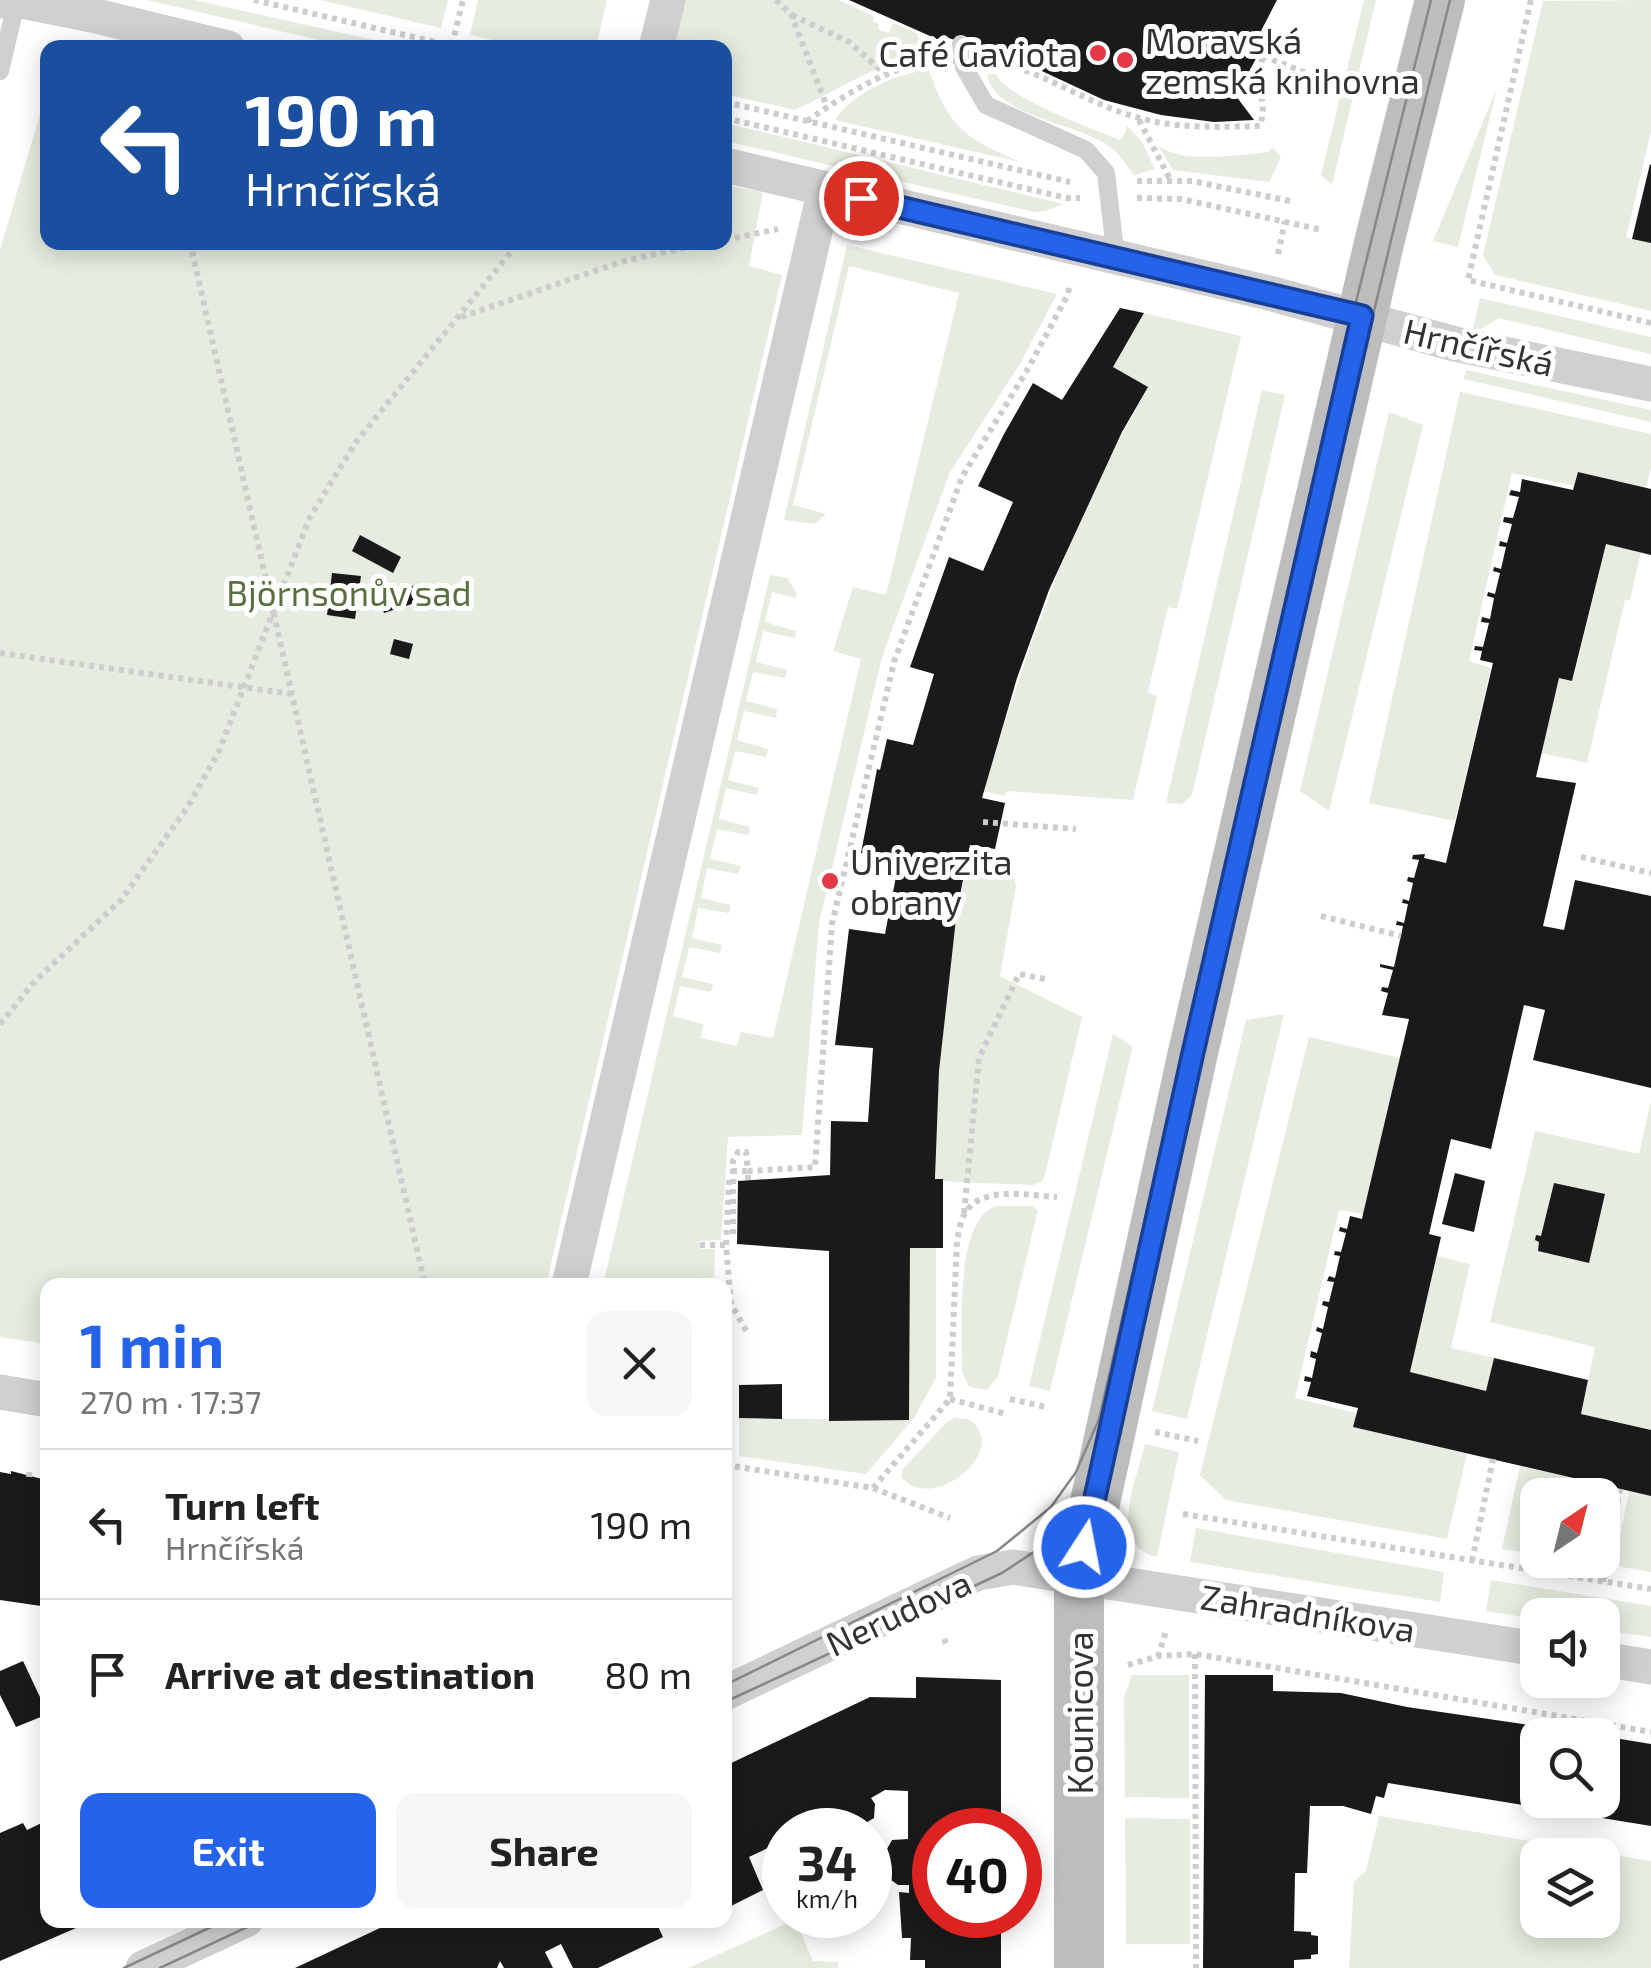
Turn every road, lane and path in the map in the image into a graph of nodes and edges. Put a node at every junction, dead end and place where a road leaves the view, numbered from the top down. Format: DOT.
graph roads {
  1 [pos="17,0"];
  2 [pos="254,0"];
  3 [pos="462,0"];
  4 [pos="668,0"];
  5 [pos="776,0"];
  6 [pos="1440,0"];
  7 [pos="1530,0"];
  8 [pos="0,1"];
  9 [pos="791,14"];
  10 [pos="193,40"];
  11 [pos="431,40"];
  12 [pos="458,40"];
  13 [pos="658,40"];
  14 [pos="961,44"];
  15 [pos="1235,45"];
  16 [pos="1264,56"];
  17 [pos="0,72"];
  18 [pos="884,73"];
  19 [pos="1324,80"];
  20 [pos="732,104"];
  21 [pos="827,107"];
  22 [pos="1138,118"];
  23 [pos="732,120"];
  24 [pos="806,121"];
  25 [pos="732,167"];
  26 [pos="1171,181"];
  27 [pos="825,189"];
  28 [pos="1107,190"];
  29 [pos="1290,201"];
  30 [pos="1285,221"];
  31 [pos="1322,230"];
  32 [pos="192,250"];
  33 [pos="513,250"];
  34 [pos="672,250"];
  35 [pos="1116,260"];
  36 [pos="1276,261"];
  37 [pos="1070,285"];
  38 [pos="1362,316"];
  39 [pos="460,317"];
  40 [pos="1651,324"];
  41 [pos="1651,384"];
  42 [pos="272,606"];
  43 [pos="0,654"];
  44 [pos="246,686"];
  45 [pos="292,694"];
  46 [pos="984,822"];
  47 [pos="1076,829"];
  48 [pos="1581,857"];
  49 [pos="1651,873"];
  50 [pos="1321,916"];
  51 [pos="1401,936"];
  52 [pos="1045,980"];
  53 [pos="0,1024"];
  54 [pos="748,1171"];
  55 [pos="748,1180"];
  56 [pos="1057,1197"];
  57 [pos="964,1214"];
  58 [pos="733,1234"];
  59 [pos="700,1245"];
  60 [pos="726,1245"];
  61 [pos="423,1278"];
  62 [pos="571,1278"];
  63 [pos="729,1278"];
  64 [pos="732,1306"];
  65 [pos="748,1334"];
  66 [pos="0,1392"];
  67 [pos="40,1399"];
  68 [pos="1010,1399"];
  69 [pos="950,1400"];
  70 [pos="1046,1407"];
  71 [pos="1006,1414"];
  72 [pos="1149,1430"];
  73 [pos="1198,1442"];
  74 [pos="1494,1460"];
  75 [pos="30,1466"];
  76 [pos="732,1466"];
  77 [pos="29,1477"];
  78 [pos="873,1488"];
  79 [pos="1183,1514"];
  80 [pos="950,1518"];
  81 [pos="1472,1560"];
  82 [pos="1079,1576"];
  83 [pos="1605,1578"];
  84 [pos="1604,1582"];
  85 [pos="1651,1589"];
  86 [pos="1168,1624"];
  87 [pos="944,1639"];
  88 [pos="1520,1646"];
  89 [pos="948,1648"];
  90 [pos="1195,1654"];
  91 [pos="1160,1656"];
  92 [pos="1620,1662"];
  93 [pos="1128,1664"];
  94 [pos="1651,1667"];
  95 [pos="1126,1674"];
  96 [pos="732,1690"];
  97 [pos="1651,1732"];
  98 [pos="229,1928"];
  99 [pos="143,1968"];
  100 [pos="1079,1968"];
  101 [pos="1196,1968"];
  1 -- 8 [label="street"];
  1 -- 10 [label="street"];
  1 -- 17 [label="lane"];
  2 -- 11 [label="path"];
  3 -- 12 [label="path"];
  4 -- 13 [label="street"];
  5 -- 9 [label="path"];
  6 -- 38 [label="street, Kounicova"];
  7 -- 40 [label="path"];
  9 -- 18 [label="path"];
  9 -- 21 [label="path"];
  14 -- 28 [label="lane"];
  15 -- 16 [label="path"];
  16 -- 19 [label="path"];
  16 -- 22 [label="path"];
  18 -- 21 [label="path"];
  18 -- 22 [label="path, bridge"];
  20 -- 24 [label="path"];
  21 -- 24 [label="path"];
  22 -- 26 [label="path"];
  23 -- 28 [label="path"];
  24 -- 28 [label="path"];
  25 -- 27 [label="street, Hrnčířská"];
  26 -- 28 [label="path"];
  26 -- 29 [label="path"];
  27 -- 35 [label="street, Hrnčířská"];
  27 -- 62 [label="street"];
  28 -- 30 [label="path"];
  28 -- 35 [label="lane"];
  30 -- 31 [label="path"];
  30 -- 36 [label="path"];
  32 -- 42 [label="path"];
  33 -- 39 [label="path"];
  34 -- 39 [label="path"];
  35 -- 38 [label="street, Hrnčířská"];
  37 -- 54 [label="path"];
  38 -- 41 [label="street, Hrnčířská"];
  38 -- 82 [label="street, Kounicova"];
  39 -- 42 [label="path"];
  42 -- 44 [label="path"];
  42 -- 45 [label="path"];
  43 -- 44 [label="path"];
  44 -- 45 [label="path"];
  44 -- 53 [label="path"];
  45 -- 61 [label="path"];
  46 -- 47 [label="path"];
  48 -- 49 [label="path"];
  50 -- 51 [label="path"];
  52 -- 57 [label="path"];
  54 -- 55 [label="path"];
  54 -- 58 [label="path"];
  54 -- 60 [label="path"];
  56 -- 57 [label="path"];
  57 -- 69 [label="path"];
  59 -- 60 [label="path"];
  60 -- 63 [label="path"];
  64 -- 65 [label="path"];
  66 -- 67 [label="street"];
  68 -- 70 [label="path"];
  69 -- 71 [label="path"];
  69 -- 78 [label="path"];
  72 -- 73 [label="path"];
  74 -- 81 [label="path"];
  75 -- 77 [label="path"];
  76 -- 78 [label="path"];
  78 -- 80 [label="path"];
  79 -- 81 [label="path"];
  81 -- 84 [label="path"];
  82 -- 88 [label="street, Zahradníkova"];
  82 -- 96 [label="street, Nerudova"];
  82 -- 100 [label="street, Kounicova"];
  83 -- 84 [label="path"];
  84 -- 85 [label="path"];
  86 -- 91 [label="path"];
  87 -- 89 [label="path"];
  90 -- 91 [label="path"];
  90 -- 97 [label="path"];
  90 -- 101 [label="path"];
  91 -- 93 [label="path"];
  91 -- 95 [label="path"];
  92 -- 94 [label="street"];
  98 -- 99 [label="street"];
}
